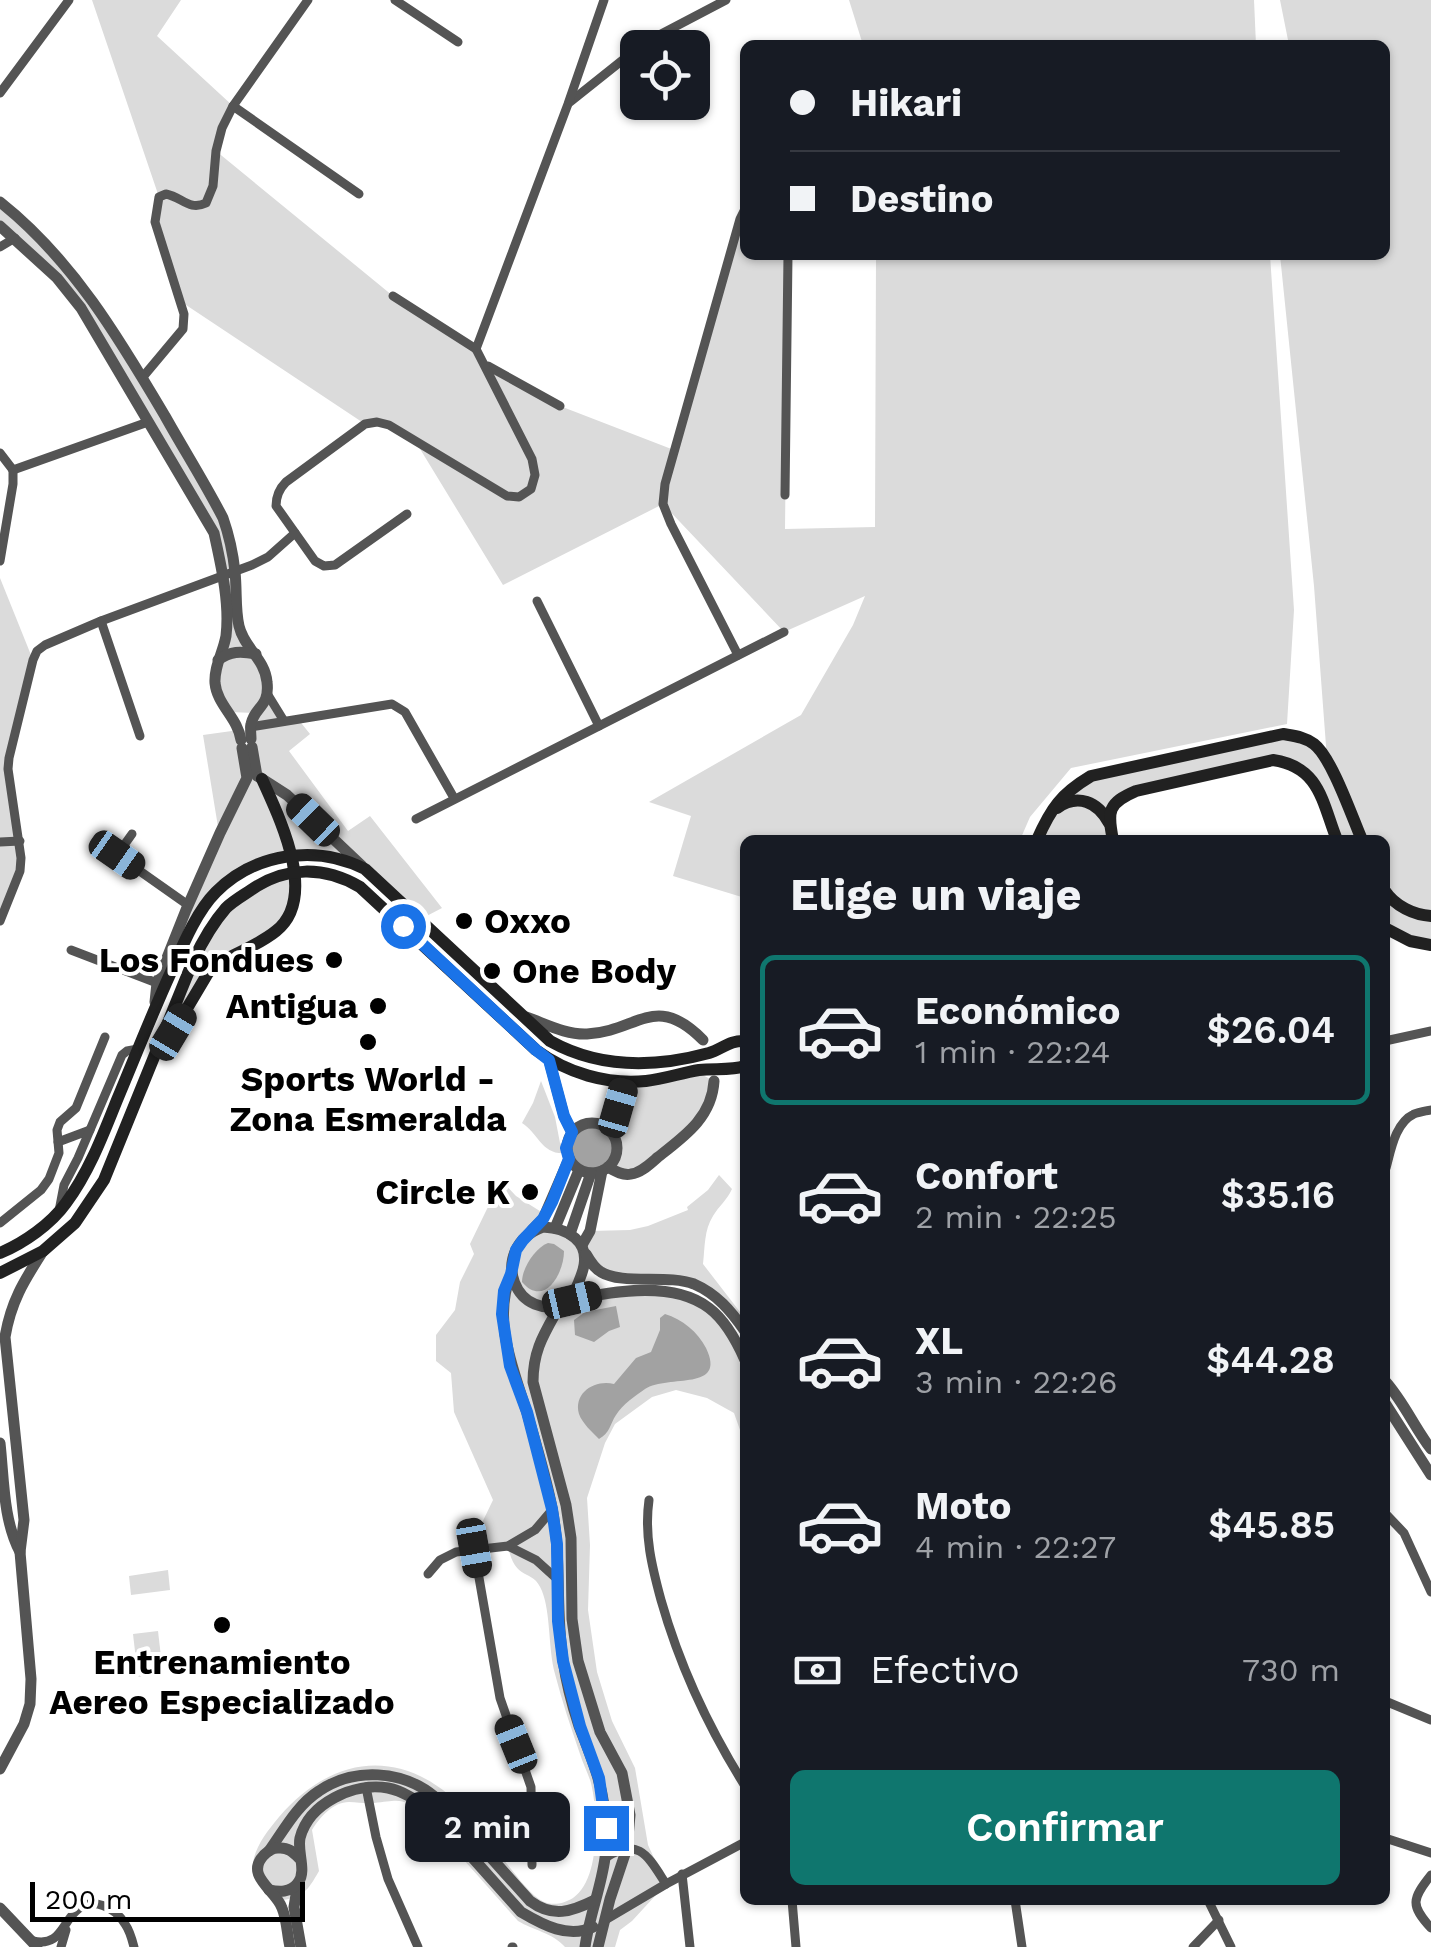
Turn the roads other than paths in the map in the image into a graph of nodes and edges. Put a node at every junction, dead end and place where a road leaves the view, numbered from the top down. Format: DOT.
graph roads {
  1 [pos="68,0"];
  2 [pos="308,0"];
  3 [pos="395,0"];
  4 [pos="604,0"];
  5 [pos="726,0"];
  6 [pos="458,42"];
  7 [pos="4,80"];
  8 [pos="0,93"];
  9 [pos="568,104"];
  10 [pos="233,106"];
  11 [pos="358,194"];
  12 [pos="0,202"];
  13 [pos="740,220"];
  14 [pos="0,226"];
  15 [pos="14,238"];
  16 [pos="0,247"];
  17 [pos="788,260"];
  18 [pos="393,296"];
  19 [pos="476,350"];
  20 [pos="128,356"];
  21 [pos="115,364"];
  22 [pos="486,365"];
  23 [pos="142,378"];
  24 [pos="560,406"];
  25 [pos="148,422"];
  26 [pos="172,428"];
  27 [pos="158,438"];
  28 [pos="0,453"];
  29 [pos="13,470"];
  30 [pos="785,495"];
  31 [pos="408,514"];
  32 [pos="295,532"];
  33 [pos="0,561"];
  34 [pos="229,573"];
  35 [pos="538,601"];
  36 [pos="101,621"];
  37 [pos="784,632"];
  38 [pos="256,654"];
  39 [pos="738,655"];
  40 [pos="218,660"];
  41 [pos="268,695"];
  42 [pos="230,712"];
  43 [pos="257,712"];
  44 [pos="284,721"];
  45 [pos="599,726"];
  46 [pos="140,736"];
  47 [pos="248,743"];
  48 [pos="255,778"];
  49 [pos="454,798"];
  50 [pos="1047,816"];
  51 [pos="416,819"];
  52 [pos="1111,833"];
  53 [pos="132,834"];
  54 [pos="1039,835"];
  55 [pos="1335,835"];
  56 [pos="1360,835"];
  57 [pos="20,841"];
  58 [pos="0,842"];
  59 [pos="365,869"];
  60 [pos="1390,896"];
  61 [pos="188,905"];
  62 [pos="1431,916"];
  63 [pos="0,921"];
  64 [pos="1390,931"];
  65 [pos="1431,945"];
  66 [pos="71,950"];
  67 [pos="156,984"];
  68 [pos="154,1011"];
  69 [pos="522,1015"];
  70 [pos="1431,1031"];
  71 [pos="106,1036"];
  72 [pos="740,1038"];
  73 [pos="703,1040"];
  74 [pos="1390,1041"];
  75 [pos="138,1049"];
  76 [pos="713,1052"];
  77 [pos="549,1060"];
  78 [pos="740,1069"];
  79 [pos="715,1074"];
  80 [pos="146,1078"];
  81 [pos="625,1083"];
  82 [pos="1431,1110"];
  83 [pos="90,1130"];
  84 [pos="572,1132"];
  85 [pos="611,1132"];
  86 [pos="84,1145"];
  87 [pos="58,1147"];
  88 [pos="1390,1153"];
  89 [pos="569,1159"];
  90 [pos="595,1170"];
  91 [pos="584,1192"];
  92 [pos="58,1211"];
  93 [pos="0,1223"];
  94 [pos="556,1224"];
  95 [pos="571,1230"];
  96 [pos="531,1232"];
  97 [pos="584,1249"];
  98 [pos="43,1251"];
  99 [pos="0,1253"];
  100 [pos="0,1273"];
  101 [pos="511,1274"];
  102 [pos="564,1304"];
  103 [pos="740,1324"];
  104 [pos="740,1351"];
  105 [pos="1390,1387"];
  106 [pos="1390,1411"];
  107 [pos="0,1443"];
  108 [pos="1431,1448"];
  109 [pos="1431,1476"];
  110 [pos="649,1500"];
  111 [pos="552,1509"];
  112 [pos="1390,1518"];
  113 [pos="508,1546"];
  114 [pos="474,1548"];
  115 [pos="20,1552"];
  116 [pos="428,1574"];
  117 [pos="557,1579"];
  118 [pos="1431,1592"];
  119 [pos="1390,1704"];
  120 [pos="1431,1720"];
  121 [pos="0,1769"];
  122 [pos="740,1778"];
  123 [pos="366,1788"];
  124 [pos="1390,1840"];
  125 [pos="740,1845"];
  126 [pos="627,1848"];
  127 [pos="269,1850"];
  128 [pos="1431,1853"];
  129 [pos="299,1858"];
  130 [pos="605,1858"];
  131 [pos="532,1865"];
  132 [pos="682,1874"];
  133 [pos="1431,1875"];
  134 [pos="298,1883"];
  135 [pos="666,1884"];
  136 [pos="269,1890"];
  137 [pos="595,1900"];
  138 [pos="792,1905"];
  139 [pos="1016,1905"];
  140 [pos="1210,1905"];
  141 [pos="0,1908"];
  142 [pos="564,1913"];
  143 [pos="1218,1920"];
  144 [pos="604,1921"];
  145 [pos="68,1923"];
  146 [pos="1431,1928"];
  147 [pos="560,1930"];
  148 [pos="587,1930"];
  149 [pos="32,1945"];
  150 [pos="61,1947"];
  151 [pos="134,1947"];
  152 [pos="290,1947"];
  153 [pos="301,1947"];
  154 [pos="418,1947"];
  155 [pos="585,1947"];
  156 [pos="598,1947"];
  157 [pos="690,1947"];
  158 [pos="796,1947"];
  159 [pos="1022,1947"];
  160 [pos="1192,1947"];
  161 [pos="1230,1947"];
  1 -- 7 [label="street"];
  2 -- 10 [label="street"];
  3 -- 6 [label="street"];
  4 -- 9 [label="street"];
  5 -- 9 [label="street"];
  7 -- 8 [label="street"];
  9 -- 19 [label="street"];
  10 -- 11 [label="street"];
  10 -- 23 [label="street"];
  12 -- 20 [label="street"];
  13 -- 39 [label="street"];
  14 -- 15 [label="street"];
  15 -- 16 [label="street"];
  15 -- 21 [label="street"];
  17 -- 30 [label="street"];
  18 -- 19 [label="street"];
  19 -- 22 [label="street"];
  20 -- 21 [label="street"];
  20 -- 23 [label="street"];
  21 -- 25 [label="street"];
  22 -- 24 [label="street"];
  22 -- 32 [label="street"];
  23 -- 26 [label="street"];
  25 -- 27 [label="street"];
  25 -- 29 [label="street"];
  26 -- 27 [label="street"];
  26 -- 34 [label="street"];
  27 -- 34 [label="street"];
  28 -- 29 [label="street"];
  29 -- 33 [label="street"];
  31 -- 32 [label="street"];
  32 -- 34 [label="street"];
  34 -- 36 [label="street"];
  34 -- 38 [label="street"];
  34 -- 40 [label="street"];
  35 -- 45 [label="street"];
  36 -- 46 [label="street"];
  36 -- 57 [label="street"];
  37 -- 39 [label="street"];
  38 -- 40 [label="street"];
  38 -- 41 [label="street"];
  39 -- 45 [label="street"];
  40 -- 42 [label="street"];
  41 -- 43 [label="street"];
  41 -- 44 [label="street"];
  42 -- 43 [label="street"];
  42 -- 47 [label="street"];
  43 -- 47 [label="street"];
  44 -- 47 [label="street"];
  44 -- 49 [label="street"];
  45 -- 49 [label="street"];
  47 -- 48 [label="street"];
  48 -- 59 [label="street"];
  48 -- 61 [label="street"];
  48 -- 80 [label="main road"];
  49 -- 51 [label="street"];
  50 -- 52 [label="main road"];
  50 -- 54 [label="main road"];
  50 -- 56 [label="main road"];
  52 -- 55 [label="main road"];
  53 -- 61 [label="street"];
  57 -- 58 [label="street"];
  57 -- 63 [label="street"];
  59 -- 68 [label="main road"];
  59 -- 69 [label="main road"];
  60 -- 62 [label="main road"];
  61 -- 67 [label="street"];
  64 -- 65 [label="main road"];
  66 -- 67 [label="street"];
  67 -- 68 [label="street"];
  68 -- 75 [label="main road"];
  69 -- 73 [label="street"];
  69 -- 76 [label="main road"];
  70 -- 74 [label="street"];
  71 -- 87 [label="street"];
  72 -- 76 [label="main road"];
  75 -- 83 [label="street"];
  75 -- 92 [label="main road"];
  76 -- 79 [label="main road"];
  77 -- 80 [label="main road"];
  77 -- 81 [label="main road"];
  77 -- 84 [label="street"];
  78 -- 79 [label="main road"];
  79 -- 81 [label="main road"];
  79 -- 90 [label="street"];
  80 -- 98 [label="main road"];
  81 -- 85 [label="street"];
  82 -- 88 [label="street"];
  83 -- 86 [label="street"];
  83 -- 87 [label="street"];
  84 -- 85 [label="street"];
  84 -- 89 [label="street"];
  85 -- 90 [label="street"];
  86 -- 87 [label="street"];
  86 -- 92 [label="street"];
  87 -- 93 [label="street"];
  89 -- 90 [label="street"];
  89 -- 96 [label="street"];
  90 -- 91 [label="street"];
  91 -- 94 [label="street"];
  91 -- 95 [label="street"];
  91 -- 97 [label="street"];
  92 -- 99 [label="main road"];
  94 -- 95 [label="street"];
  94 -- 96 [label="street"];
  95 -- 97 [label="street"];
  96 -- 101 [label="street"];
  97 -- 102 [label="street"];
  97 -- 103 [label="street"];
  98 -- 100 [label="main road"];
  98 -- 115 [label="street"];
  101 -- 102 [label="street"];
  101 -- 111 [label="street"];
  102 -- 104 [label="street"];
  102 -- 126 [label="street"];
  105 -- 108 [label="street"];
  106 -- 109 [label="street"];
  107 -- 115 [label="street"];
  110 -- 122 [label="street"];
  111 -- 113 [label="street"];
  111 -- 117 [label="street"];
  112 -- 118 [label="street"];
  113 -- 114 [label="street"];
  113 -- 117 [label="street"];
  114 -- 116 [label="street"];
  114 -- 131 [label="street"];
  115 -- 121 [label="street"];
  117 -- 130 [label="street"];
  119 -- 120 [label="street"];
  123 -- 129 [label="street"];
  123 -- 147 [label="street"];
  123 -- 154 [label="street"];
  124 -- 128 [label="street"];
  125 -- 132 [label="street"];
  126 -- 130 [label="street"];
  126 -- 135 [label="street"];
  126 -- 144 [label="street"];
  127 -- 129 [label="street"];
  127 -- 136 [label="street"];
  127 -- 142 [label="street"];
  129 -- 134 [label="street"];
  130 -- 137 [label="street"];
  132 -- 135 [label="street"];
  132 -- 157 [label="street"];
  133 -- 146 [label="street"];
  134 -- 136 [label="street"];
  134 -- 153 [label="street"];
  135 -- 144 [label="street"];
  136 -- 152 [label="street"];
  137 -- 142 [label="street"];
  137 -- 148 [label="street"];
  138 -- 158 [label="street"];
  139 -- 159 [label="street"];
  140 -- 143 [label="street"];
  141 -- 149 [label="street"];
  142 -- 147 [label="street"];
  143 -- 160 [label="street"];
  143 -- 161 [label="street"];
  144 -- 148 [label="street"];
  144 -- 156 [label="street"];
  145 -- 149 [label="street"];
  145 -- 150 [label="street"];
  145 -- 151 [label="street"];
  147 -- 148 [label="street"];
  148 -- 155 [label="street"];
}
